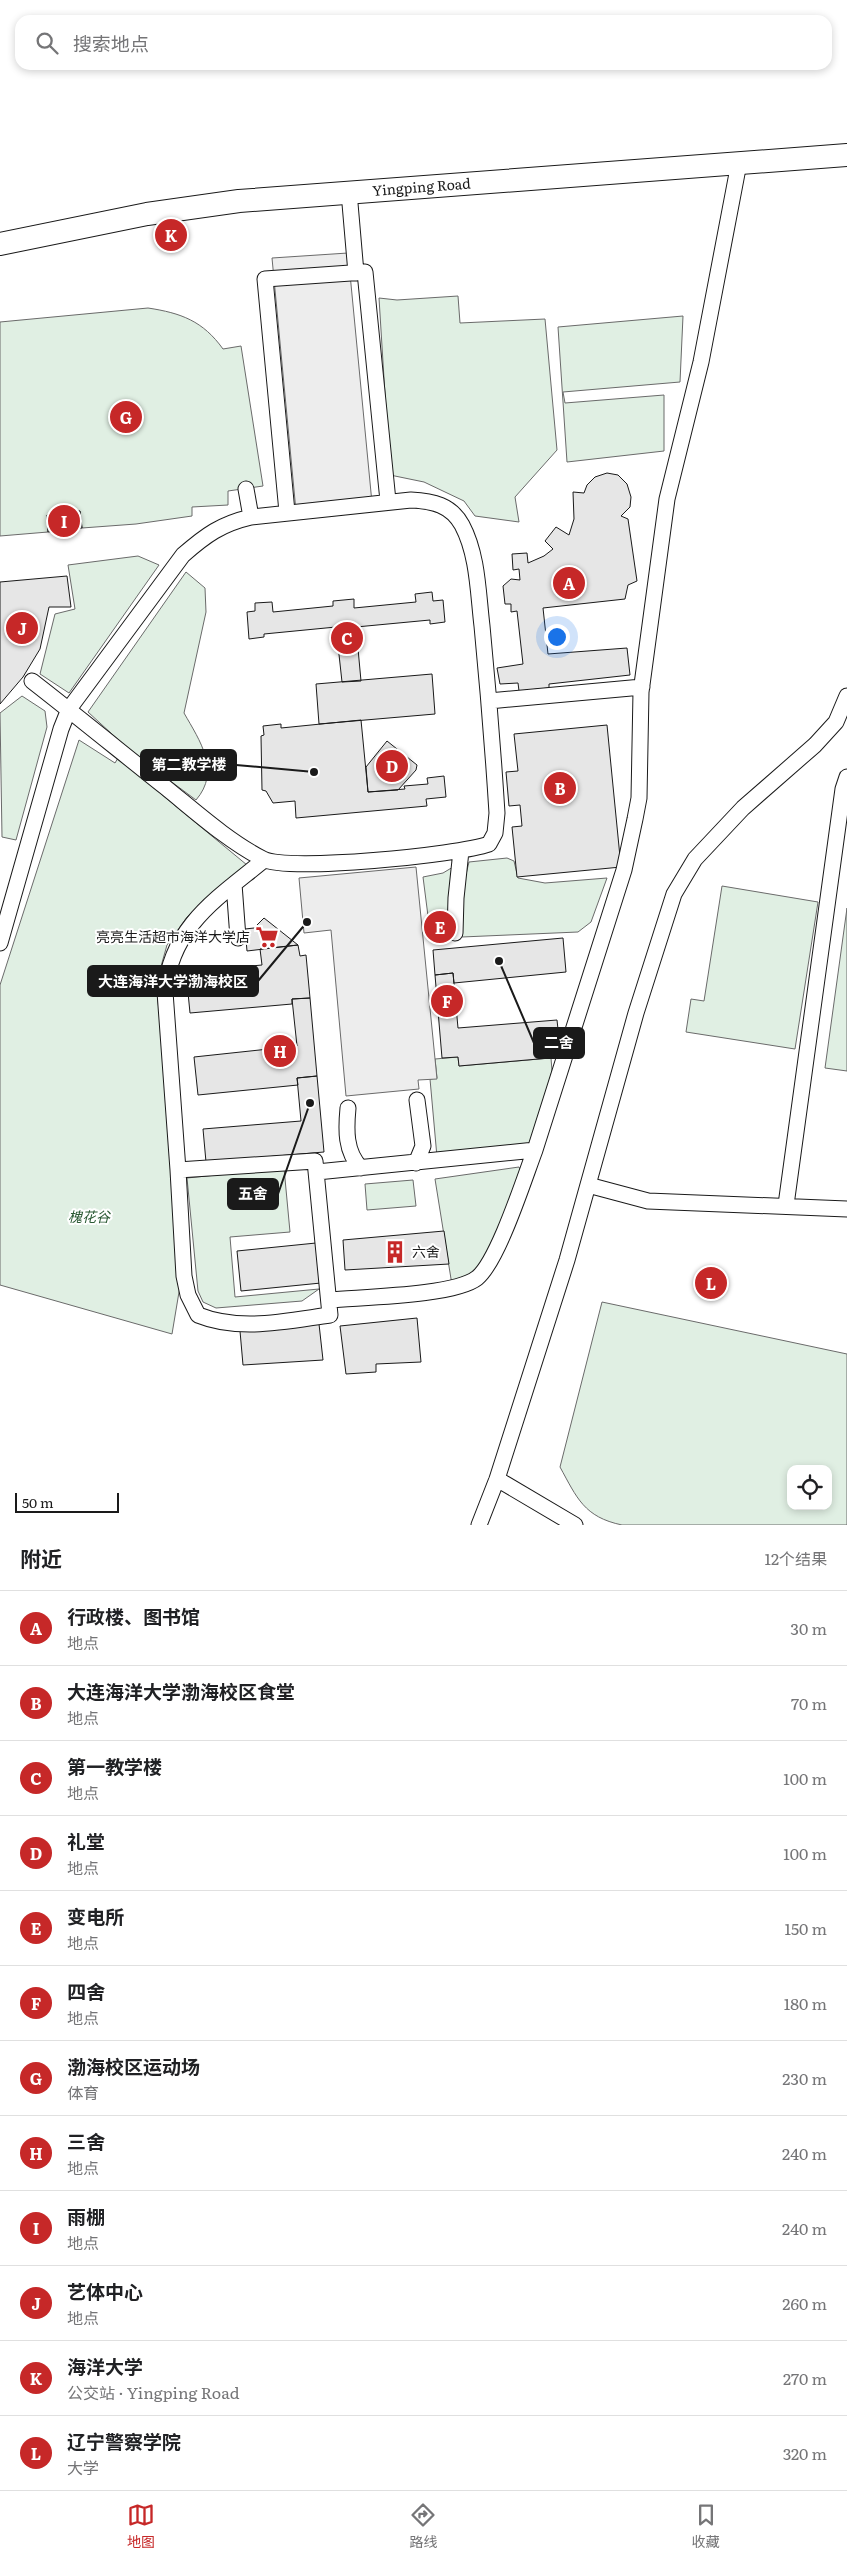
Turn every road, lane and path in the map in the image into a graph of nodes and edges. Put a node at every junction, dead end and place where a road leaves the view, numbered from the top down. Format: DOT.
graph roads {
  1 [pos="847,155"];
  2 [pos="739,163"];
  3 [pos="349,192"];
  4 [pos="0,244"];
  5 [pos="356,273"];
  6 [pos="246,489"];
  7 [pos="388,501"];
  8 [pos="287,512"];
  9 [pos="251,517"];
  10 [pos="32,681"];
  11 [pos="642,687"];
  12 [pos="847,696"];
  13 [pos="489,701"];
  14 [pos="69,709"];
  15 [pos="847,777"];
  16 [pos="461,851"];
  17 [pos="264,860"];
  18 [pos="234,884"];
  19 [pos="455,933"];
  20 [pos="238,938"];
  21 [pos="0,943"];
  22 [pos="417,1100"];
  23 [pos="348,1108"];
  24 [pos="535,1150"];
  25 [pos="416,1163"];
  26 [pos="361,1168"];
  27 [pos="178,1170"];
  28 [pos="317,1172"];
  29 [pos="588,1185"];
  30 [pos="786,1205"];
  31 [pos="847,1209"];
  32 [pos="330,1300"];
  33 [pos="497,1479"];
  34 [pos="479,1525"];
  35 [pos="575,1525"];
  1 -- 2 [label="highway, Yingping Road"];
  2 -- 3 [label="highway, Yingping Road"];
  2 -- 11 [label="street"];
  3 -- 4 [label="highway, Yingping Road"];
  3 -- 5 [label="street"];
  5 -- 7 [label="street"];
  5 -- 8 [label="street"];
  6 -- 9 [label="street"];
  7 -- 8 [label="street"];
  7 -- 13 [label="street"];
  8 -- 9 [label="street"];
  9 -- 14 [label="street"];
  10 -- 14 [label="street"];
  11 -- 13 [label="street"];
  11 -- 24 [label="street"];
  12 -- 29 [label="street"];
  13 -- 16 [label="street"];
  14 -- 17 [label="street"];
  14 -- 21 [label="street"];
  15 -- 30 [label="street"];
  16 -- 17 [label="street"];
  16 -- 19 [label="street"];
  17 -- 18 [label="street"];
  18 -- 20 [label="street"];
  18 -- 27 [label="street"];
  22 -- 25 [label="street"];
  23 -- 26 [label="street"];
  24 -- 25 [label="street"];
  24 -- 32 [label="street"];
  25 -- 26 [label="street"];
  26 -- 28 [label="street"];
  27 -- 28 [label="street"];
  27 -- 32 [label="street"];
  28 -- 32 [label="street"];
  29 -- 30 [label="street"];
  29 -- 33 [label="street"];
  30 -- 31 [label="street"];
  33 -- 34 [label="street"];
  33 -- 35 [label="street"];
}
